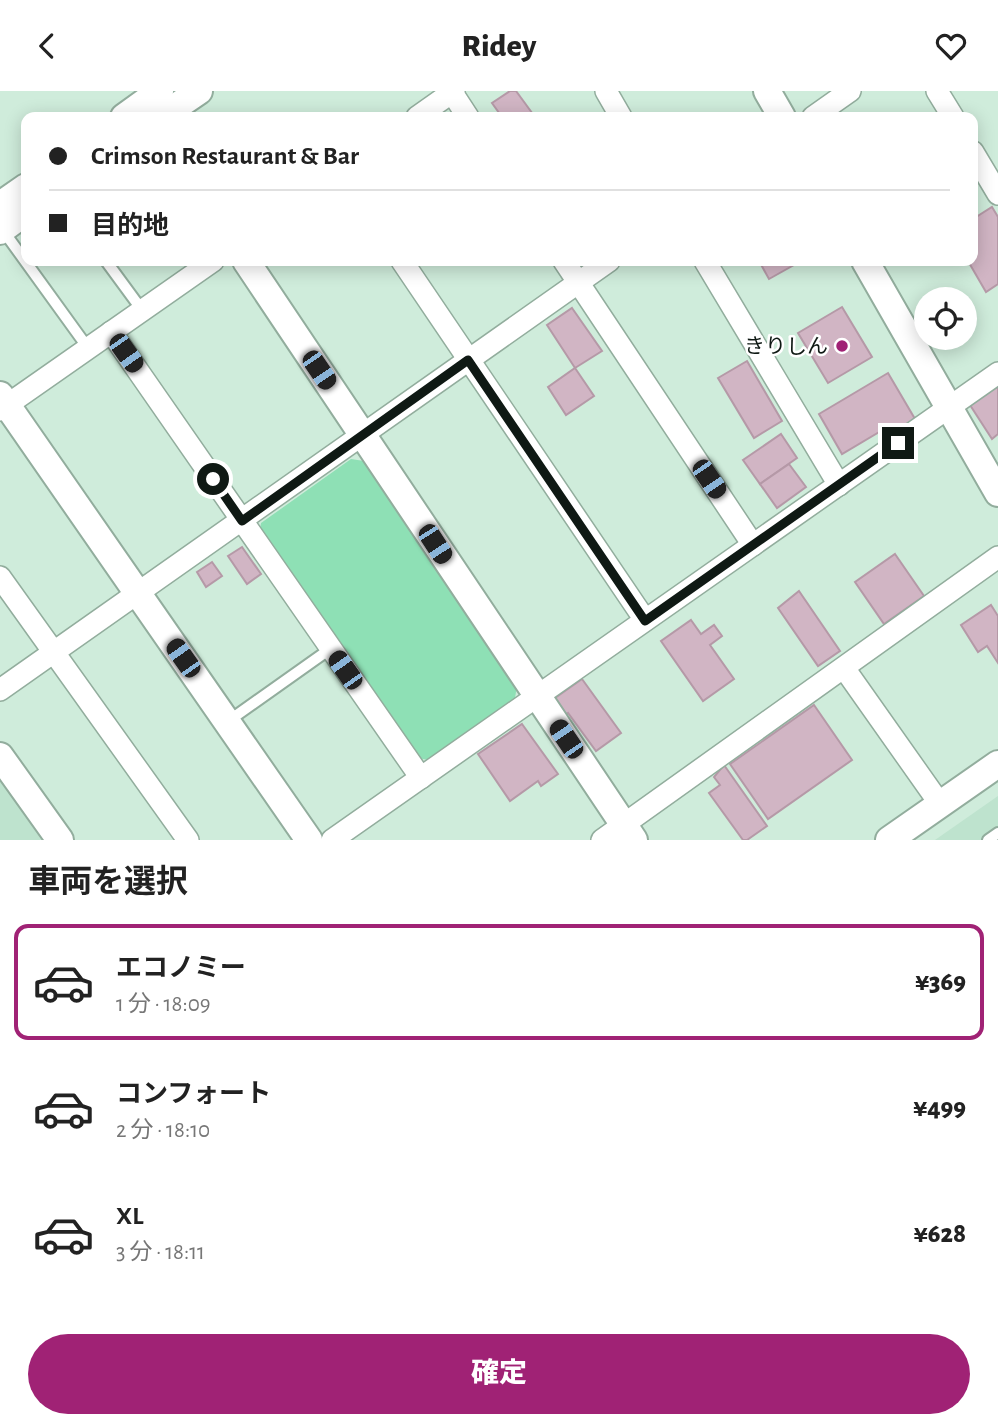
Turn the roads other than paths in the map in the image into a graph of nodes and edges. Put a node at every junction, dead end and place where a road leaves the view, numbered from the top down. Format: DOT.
graph roads {
  1 [pos="199,91"];
  2 [pos="606,91"];
  3 [pos="767,91"];
  4 [pos="850,91"];
  5 [pos="937,91"];
  6 [pos="452,92"];
  7 [pos="144,106"];
  8 [pos="424,112"];
  9 [pos="465,112"];
  10 [pos="618,112"];
  11 [pos="779,112"];
  12 [pos="820,112"];
  13 [pos="950,112"];
  14 [pos="978,159"];
  15 [pos="996,186"];
  16 [pos="21,194"];
  17 [pos="21,214"];
  18 [pos="1,222"];
  19 [pos="21,251"];
  20 [pos="31,266"];
  21 [pos="110,266"];
  22 [pos="206,266"];
  23 [pos="249,266"];
  24 [pos="405,266"];
  25 [pos="567,266"];
  26 [pos="602,266"];
  27 [pos="708,266"];
  28 [pos="868,266"];
  29 [pos="578,282"];
  30 [pos="142,310"];
  31 [pos="111,332"];
  32 [pos="88,348"];
  33 [pos="468,360"];
  34 [pos="998,373"];
  35 [pos="2,403"];
  36 [pos="949,408"];
  37 [pos="363,435"];
  38 [pos="839,485"];
  39 [pos="998,493"];
  40 [pos="242,521"];
  41 [pos="753,545"];
  42 [pos="998,558"];
  43 [pos="0,577"];
  44 [pos="139,594"];
  45 [pos="645,621"];
  46 [pos="330,649"];
  47 [pos="54,652"];
  48 [pos="844,668"];
  49 [pos="0,690"];
  50 [pos="537,696"];
  51 [pos="227,722"];
  52 [pos="0,756"];
  53 [pos="998,764"];
  54 [pos="421,778"];
  55 [pos="940,804"];
  56 [pos="629,832"];
  57 [pos="998,833"];
  58 [pos="60,840"];
  59 [pos="188,840"];
  60 [pos="309,840"];
  61 [pos="332,840"];
  62 [pos="602,840"];
  63 [pos="889,840"];
  64 [pos="988,840"];
  1 -- 7 [label="street"];
  2 -- 10 [label="street"];
  3 -- 11 [label="street"];
  4 -- 12 [label="street"];
  5 -- 13 [label="street"];
  6 -- 8 [label="street"];
  6 -- 9 [label="street"];
  14 -- 15 [label="street"];
  16 -- 18 [label="street"];
  17 -- 18 [label="street"];
  18 -- 19 [label="lane"];
  20 -- 32 [label="lane"];
  21 -- 30 [label="lane"];
  22 -- 30 [label="street"];
  23 -- 37 [label="street"];
  24 -- 33 [label="street"];
  25 -- 29 [label="street"];
  26 -- 29 [label="street"];
  27 -- 38 [label="street"];
  28 -- 36 [label="street"];
  29 -- 33 [label="street"];
  29 -- 41 [label="street"];
  30 -- 31 [label="street"];
  31 -- 32 [label="street"];
  31 -- 40 [label="street"];
  32 -- 35 [label="street"];
  33 -- 37 [label="street"];
  33 -- 45 [label="street"];
  34 -- 36 [label="street"];
  35 -- 44 [label="street"];
  36 -- 38 [label="street"];
  36 -- 39 [label="street"];
  37 -- 40 [label="street"];
  37 -- 50 [label="street"];
  38 -- 41 [label="street"];
  40 -- 44 [label="street"];
  40 -- 46 [label="street"];
  41 -- 45 [label="street"];
  42 -- 48 [label="street"];
  43 -- 47 [label="street"];
  44 -- 47 [label="street"];
  44 -- 51 [label="street"];
  45 -- 50 [label="street"];
  46 -- 51 [label="lane"];
  46 -- 54 [label="street"];
  47 -- 49 [label="street"];
  47 -- 59 [label="street"];
  48 -- 55 [label="street"];
  48 -- 56 [label="street"];
  50 -- 54 [label="street"];
  50 -- 56 [label="street"];
  51 -- 60 [label="street"];
  52 -- 58 [label="street"];
  53 -- 55 [label="street"];
  54 -- 61 [label="street"];
  55 -- 63 [label="street"];
  56 -- 62 [label="street"];
  57 -- 64 [label="lane"];
}
